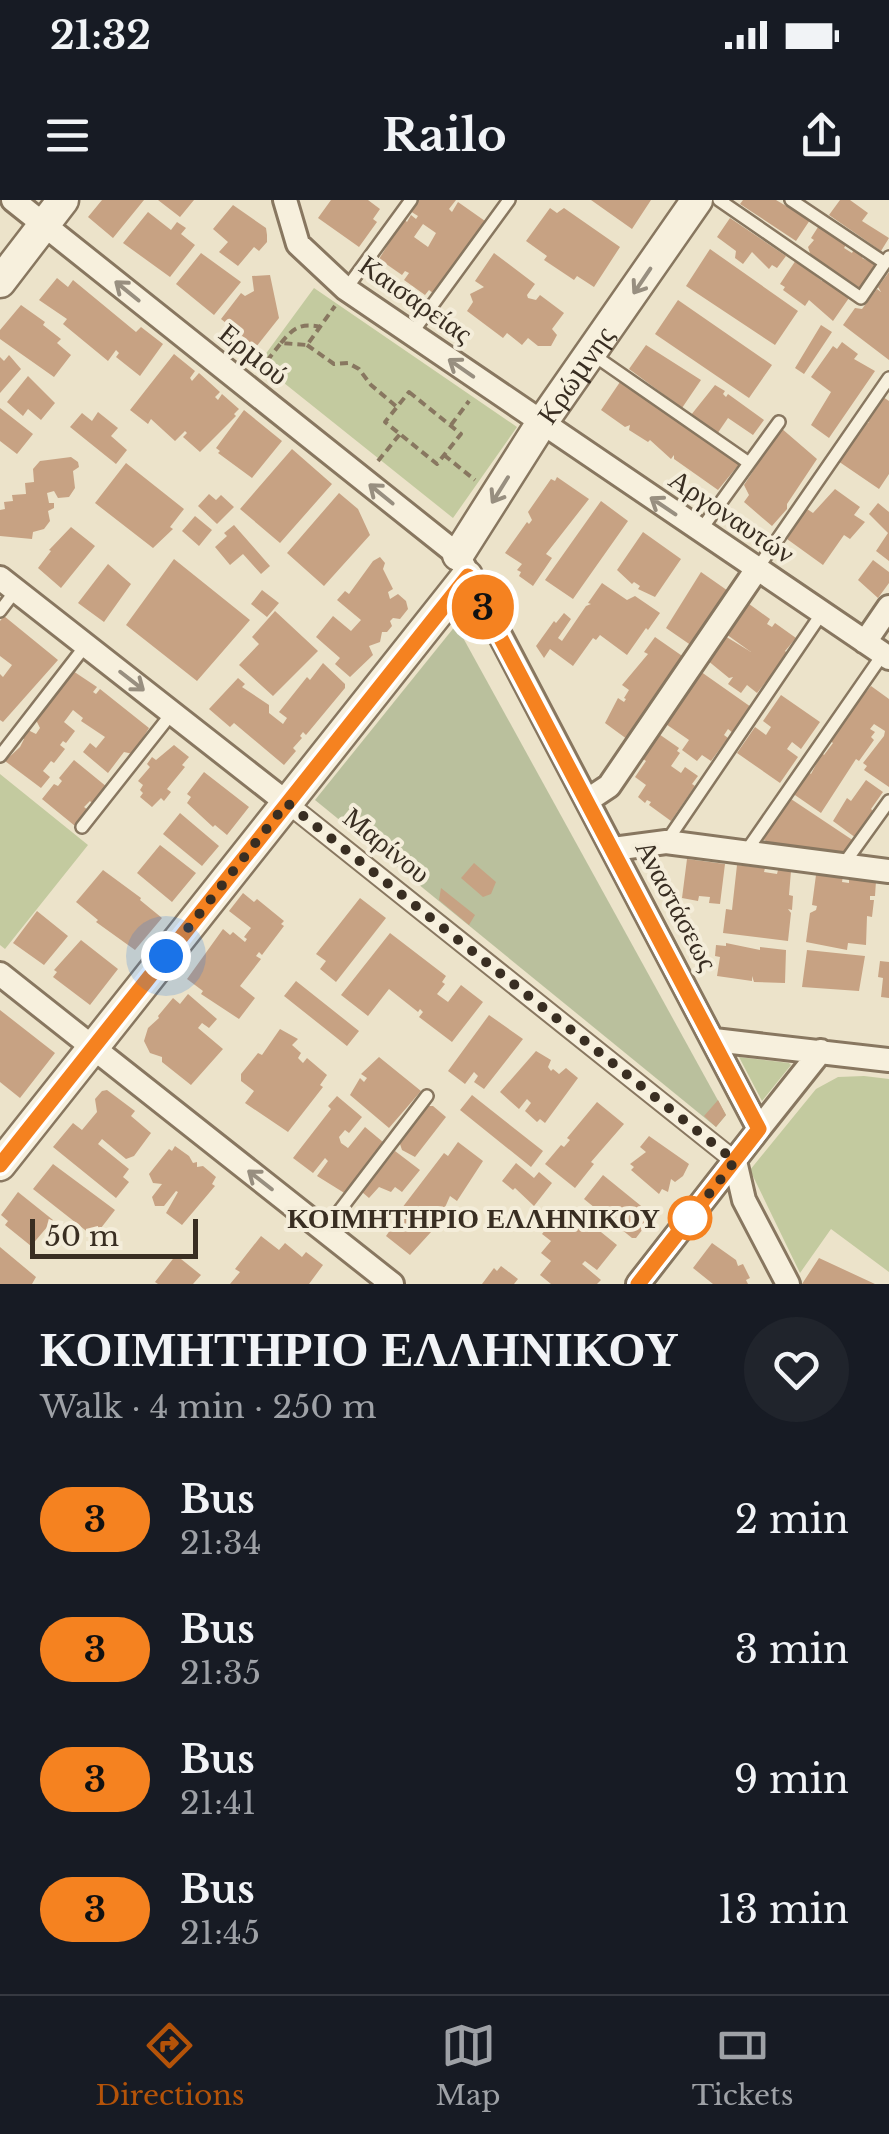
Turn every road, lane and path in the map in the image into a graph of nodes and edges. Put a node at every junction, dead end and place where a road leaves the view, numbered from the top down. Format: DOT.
graph roads {
  1 [pos="13,200"];
  2 [pos="63,200"];
  3 [pos="411,200"];
  4 [pos="509,200"];
  5 [pos="697,200"];
  6 [pos="719,200"];
  7 [pos="791,200"];
  8 [pos="292,203"];
  9 [pos="44,224"];
  10 [pos="887,260"];
  11 [pos="0,282"];
  12 [pos="346,289"];
  13 [pos="322,327"];
  14 [pos="412,333"];
  15 [pos="281,343"];
  16 [pos="307,345"];
  17 [pos="592,354"];
  18 [pos="889,378"];
  19 [pos="483,383"];
  20 [pos="246,386"];
  21 [pos="397,407"];
  22 [pos="779,422"];
  23 [pos="541,424"];
  24 [pos="451,425"];
  25 [pos="400,434"];
  26 [pos="444,455"];
  27 [pos="749,463"];
  28 [pos="363,479"];
  29 [pos="496,497"];
  30 [pos="700,531"];
  31 [pos="462,566"];
  32 [pos="757,569"];
  33 [pos="8,584"];
  34 [pos="889,607"];
  35 [pos="0,611"];
  36 [pos="822,613"];
  37 [pos="86,645"];
  38 [pos="879,652"];
  39 [pos="172,713"];
  40 [pos="0,756"];
  41 [pos="588,800"];
  42 [pos="889,801"];
  43 [pos="287,803"];
  44 [pos="82,827"];
  45 [pos="666,842"];
  46 [pos="613,849"];
  47 [pos="745,853"];
  48 [pos="844,865"];
  49 [pos="889,871"];
  50 [pos="0,974"];
  51 [pos="714,1040"];
  52 [pos="94,1048"];
  53 [pos="821,1051"];
  54 [pos="889,1060"];
  55 [pos="427,1096"];
  56 [pos="759,1129"];
  57 [pos="735,1161"];
  58 [pos="0,1165"];
  59 [pos="324,1231"];
  60 [pos="392,1284"];
  61 [pos="638,1284"];
  62 [pos="788,1284"];
  1 -- 9 [label="street, Ερμού"];
  2 -- 9 [label="street"];
  3 -- 12 [label="lane"];
  4 -- 14 [label="lane"];
  5 -- 17 [label="street, Κρώμνης, one-way"];
  6 -- 10 [label="lane"];
  7 -- 10 [label="lane"];
  8 -- 12 [label="street, Καισαρείας"];
  9 -- 11 [label="street"];
  20 -- 9 [label="street, Ερμού, one-way"];
  12 -- 13 [label="path"];
  12 -- 14 [label="street, Καισαρείας"];
  13 -- 15 [label="path"];
  13 -- 16 [label="path"];
  19 -- 14 [label="street, Καισαρείας, one-way"];
  15 -- 16 [label="path"];
  15 -- 20 [label="path"];
  16 -- 21 [label="path"];
  17 -- 23 [label="street, Κρώμνης"];
  17 -- 27 [label="lane"];
  18 -- 32 [label="lane"];
  19 -- 23 [label="street, Καισαρείας"];
  19 -- 24 [label="path"];
  20 -- 28 [label="street, Ερμού"];
  21 -- 24 [label="path"];
  21 -- 25 [label="path"];
  22 -- 27 [label="lane"];
  23 -- 29 [label="street, Κρώμνης, one-way"];
  30 -- 23 [label="street, Αργοναυτών, one-way"];
  24 -- 26 [label="path"];
  25 -- 26 [label="path"];
  25 -- 28 [label="path"];
  26 -- 29 [label="path"];
  27 -- 30 [label="lane"];
  31 -- 28 [label="street, Ερμού, one-way"];
  29 -- 31 [label="street, Κρώμνης"];
  30 -- 32 [label="street, Αργοναυτών"];
  31 -- 41 [label="street, Αναστάσεως"];
  31 -- 43 [label="street, Κρώμνης"];
  32 -- 36 [label="street, Αργοναυτών"];
  32 -- 41 [label="street"];
  33 -- 35 [label="lane"];
  33 -- 37 [label="street, Μαρίνου"];
  34 -- 38 [label="street"];
  36 -- 38 [label="street, Αργοναυτών"];
  36 -- 45 [label="lane"];
  37 -- 39 [label="street, Μαρίνου, one-way"];
  37 -- 40 [label="lane"];
  38 -- 47 [label="lane"];
  39 -- 43 [label="street, Μαρίνου"];
  39 -- 44 [label="lane"];
  41 -- 46 [label="street, Αναστάσεως"];
  42 -- 48 [label="lane"];
  43 -- 52 [label="street, Κρώμνης"];
  43 -- 57 [label="street, Μαρίνου"];
  45 -- 46 [label="street"];
  45 -- 47 [label="street"];
  46 -- 51 [label="street, Αναστάσεως"];
  47 -- 48 [label="street"];
  48 -- 49 [label="street"];
  50 -- 52 [label="street"];
  51 -- 53 [label="street"];
  51 -- 56 [label="street, Αναστάσεως"];
  52 -- 58 [label="street, Κρώμνης"];
  59 -- 52 [label="street, one-way"];
  53 -- 54 [label="street"];
  53 -- 56 [label="street"];
  55 -- 59 [label="lane"];
  56 -- 57 [label="street"];
  57 -- 61 [label="street"];
  57 -- 62 [label="street"];
  59 -- 60 [label="street"];
}
